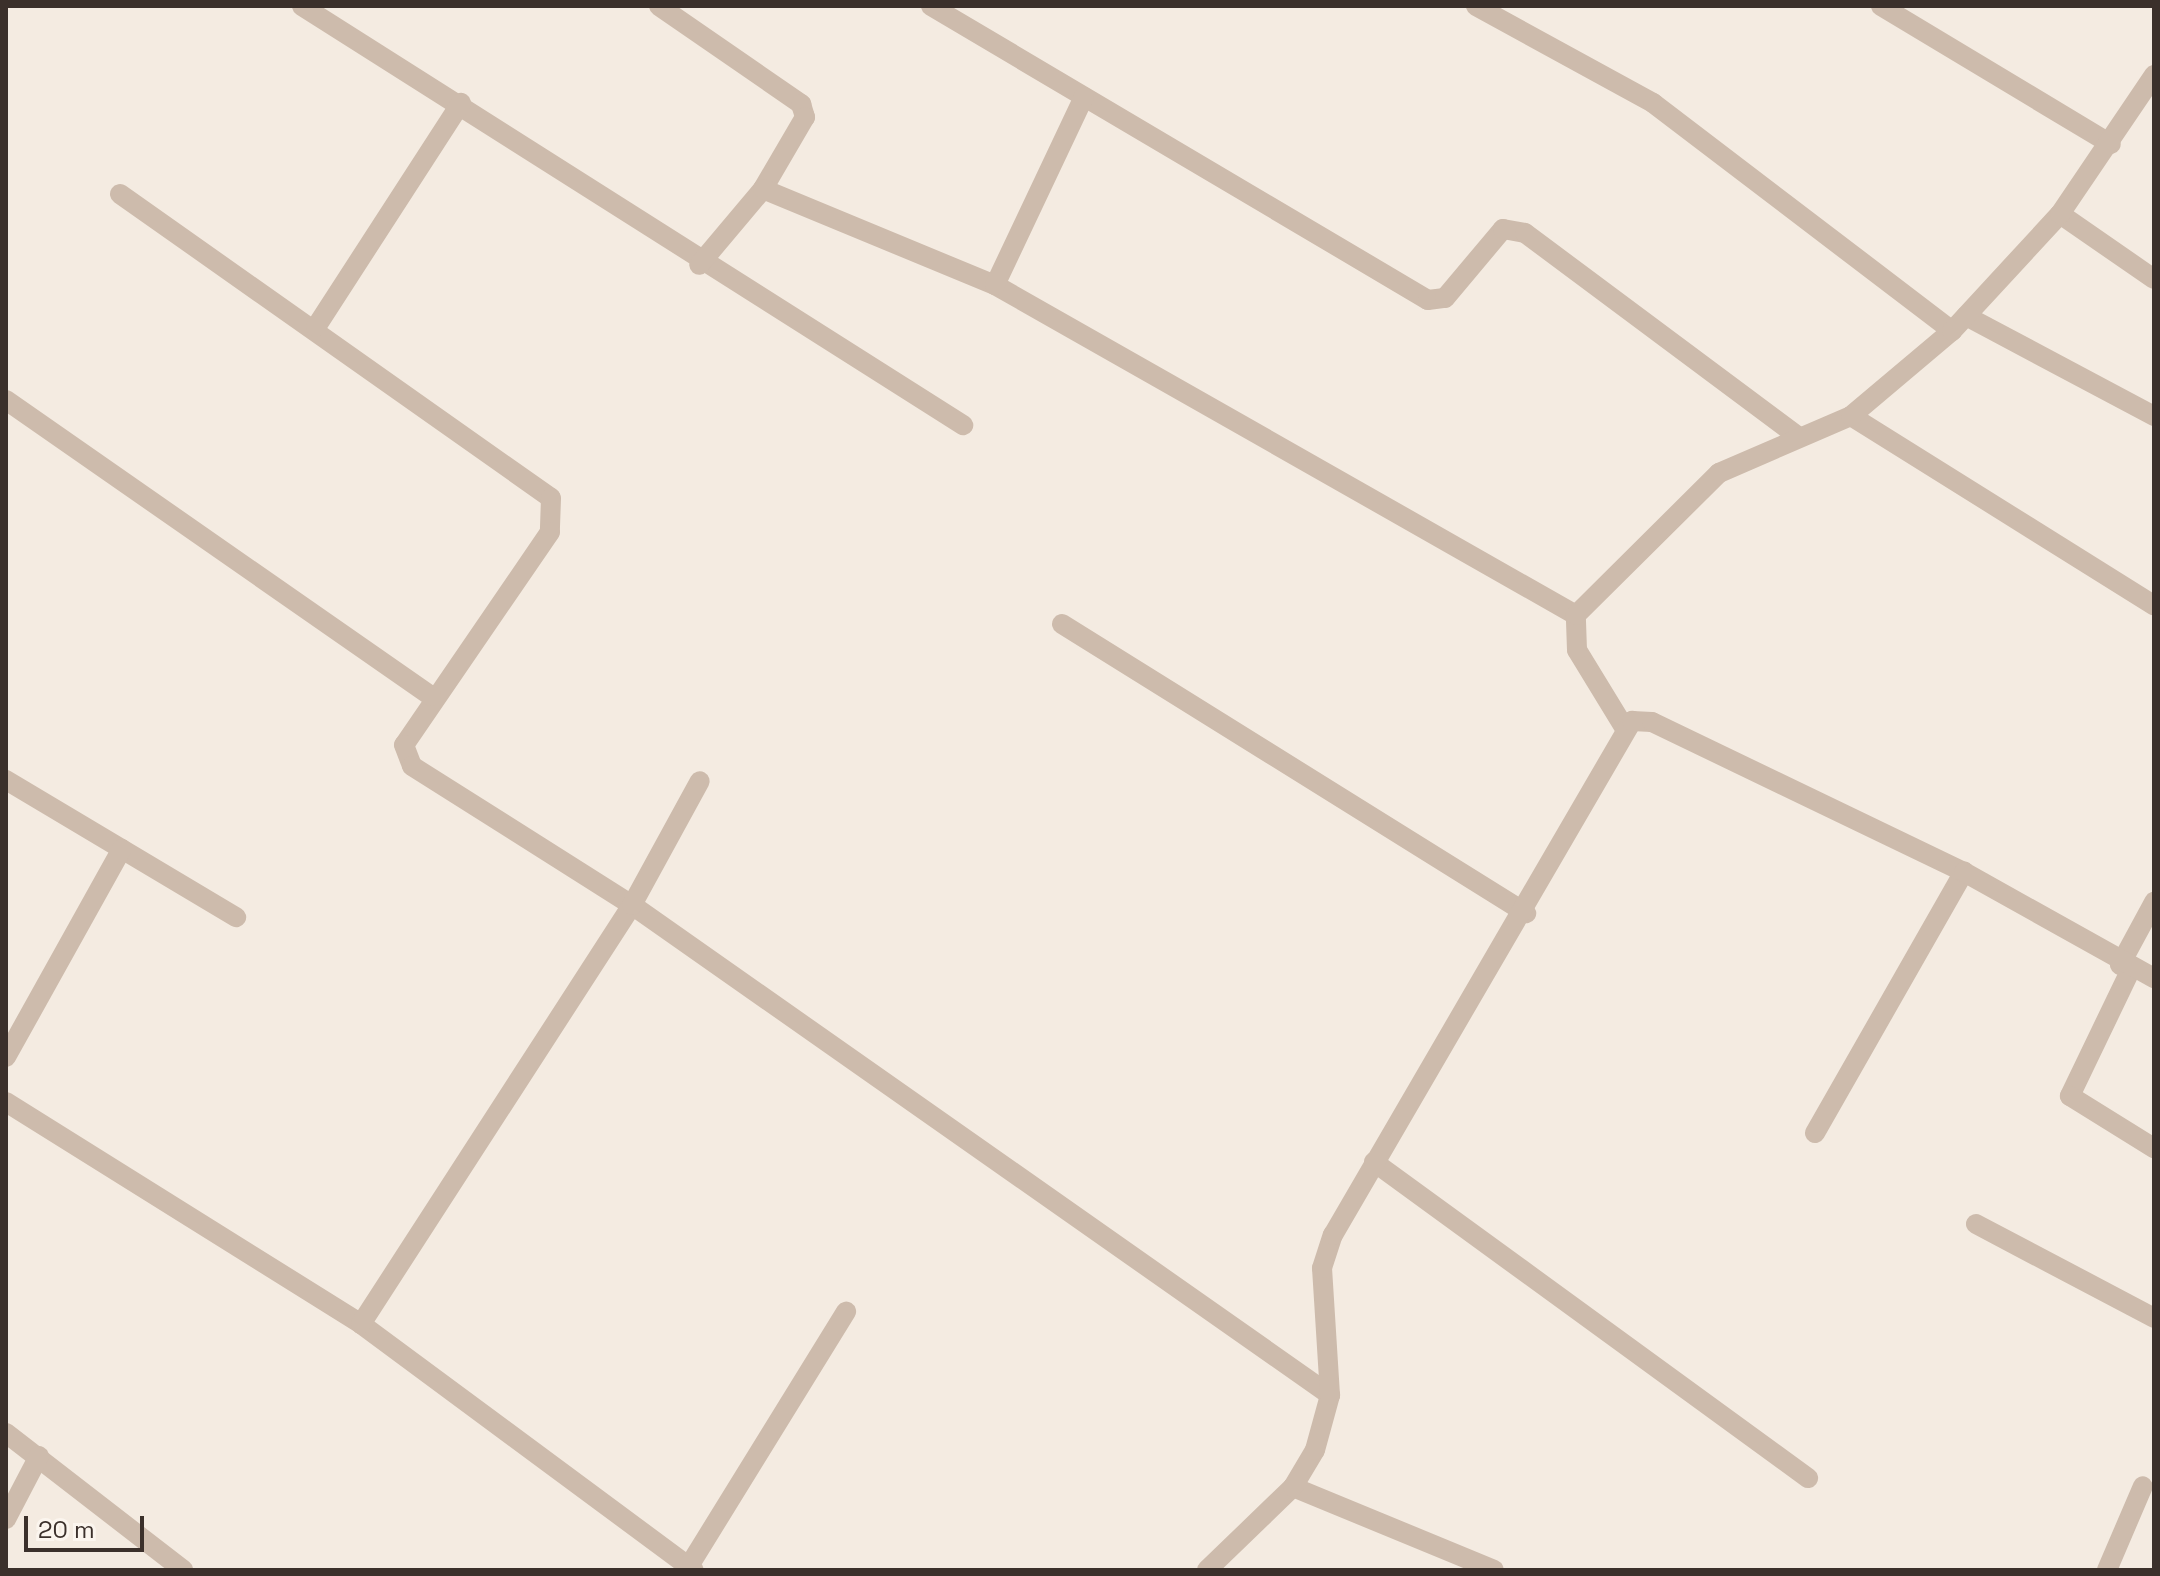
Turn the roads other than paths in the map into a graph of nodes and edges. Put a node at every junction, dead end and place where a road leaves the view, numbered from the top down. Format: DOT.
graph roads {
  1 [pos="302,6"];
  2 [pos="659,6"];
  3 [pos="931,6"];
  4 [pos="1476,6"];
  5 [pos="1881,6"];
  6 [pos="2154,75"];
  7 [pos="1084,97"];
  8 [pos="461,103"];
  9 [pos="2111,144"];
  10 [pos="763,189"];
  11 [pos="120,194"];
  12 [pos="2060,214"];
  13 [pos="699,265"];
  14 [pos="2154,279"];
  15 [pos="995,285"];
  16 [pos="1959,324"];
  17 [pos="316,327"];
  18 [pos="6,400"];
  19 [pos="1851,416"];
  20 [pos="2154,416"];
  21 [pos="963,425"];
  22 [pos="1799,437"];
  23 [pos="2154,605"];
  24 [pos="1576,615"];
  25 [pos="1062,624"];
  26 [pos="431,696"];
  27 [pos="1624,727"];
  28 [pos="6,780"];
  29 [pos="700,781"];
  30 [pos="122,849"];
  31 [pos="1964,872"];
  32 [pos="2154,902"];
  33 [pos="632,905"];
  34 [pos="1526,913"];
  35 [pos="236,917"];
  36 [pos="2125,967"];
  37 [pos="2154,978"];
  38 [pos="6,1057"];
  39 [pos="6,1102"];
  40 [pos="1815,1133"];
  41 [pos="2154,1148"];
  42 [pos="1374,1162"];
  43 [pos="1976,1224"];
  44 [pos="846,1312"];
  45 [pos="2154,1318"];
  46 [pos="361,1324"];
  47 [pos="1330,1395"];
  48 [pos="6,1433"];
  49 [pos="39,1456"];
  50 [pos="1808,1478"];
  51 [pos="2143,1486"];
  52 [pos="1293,1487"];
  53 [pos="6,1519"];
  54 [pos="691,1568"];
  55 [pos="183,1570"];
  56 [pos="1207,1570"];
  57 [pos="1494,1570"];
  58 [pos="2107,1570"];
  1 -- 8 [label="street"];
  2 -- 10 [label="street"];
  3 -- 7 [label="street"];
  4 -- 16 [label="street"];
  5 -- 9 [label="street"];
  6 -- 9 [label="street"];
  7 -- 15 [label="street"];
  7 -- 22 [label="street"];
  8 -- 13 [label="street"];
  8 -- 17 [label="street"];
  9 -- 12 [label="street"];
  10 -- 13 [label="street"];
  10 -- 15 [label="street"];
  11 -- 17 [label="street"];
  12 -- 14 [label="street"];
  12 -- 16 [label="street"];
  13 -- 21 [label="street"];
  15 -- 24 [label="street"];
  16 -- 19 [label="street"];
  16 -- 20 [label="street"];
  17 -- 26 [label="street"];
  18 -- 26 [label="street"];
  19 -- 22 [label="street"];
  19 -- 23 [label="street"];
  22 -- 24 [label="street"];
  24 -- 27 [label="street"];
  25 -- 34 [label="street"];
  26 -- 33 [label="street"];
  27 -- 31 [label="street"];
  27 -- 34 [label="street"];
  28 -- 30 [label="street"];
  29 -- 33 [label="street"];
  30 -- 35 [label="street"];
  30 -- 38 [label="street"];
  31 -- 36 [label="street"];
  31 -- 40 [label="street"];
  32 -- 36 [label="street"];
  33 -- 46 [label="street"];
  33 -- 47 [label="street"];
  34 -- 42 [label="street"];
  36 -- 37 [label="street"];
  36 -- 41 [label="street"];
  39 -- 46 [label="street"];
  42 -- 47 [label="street"];
  42 -- 50 [label="street"];
  43 -- 45 [label="street"];
  44 -- 54 [label="street"];
  46 -- 54 [label="street"];
  47 -- 52 [label="street"];
  48 -- 49 [label="street"];
  49 -- 53 [label="street"];
  49 -- 55 [label="street"];
  51 -- 58 [label="street"];
  52 -- 56 [label="street"];
  52 -- 57 [label="street"];
}
